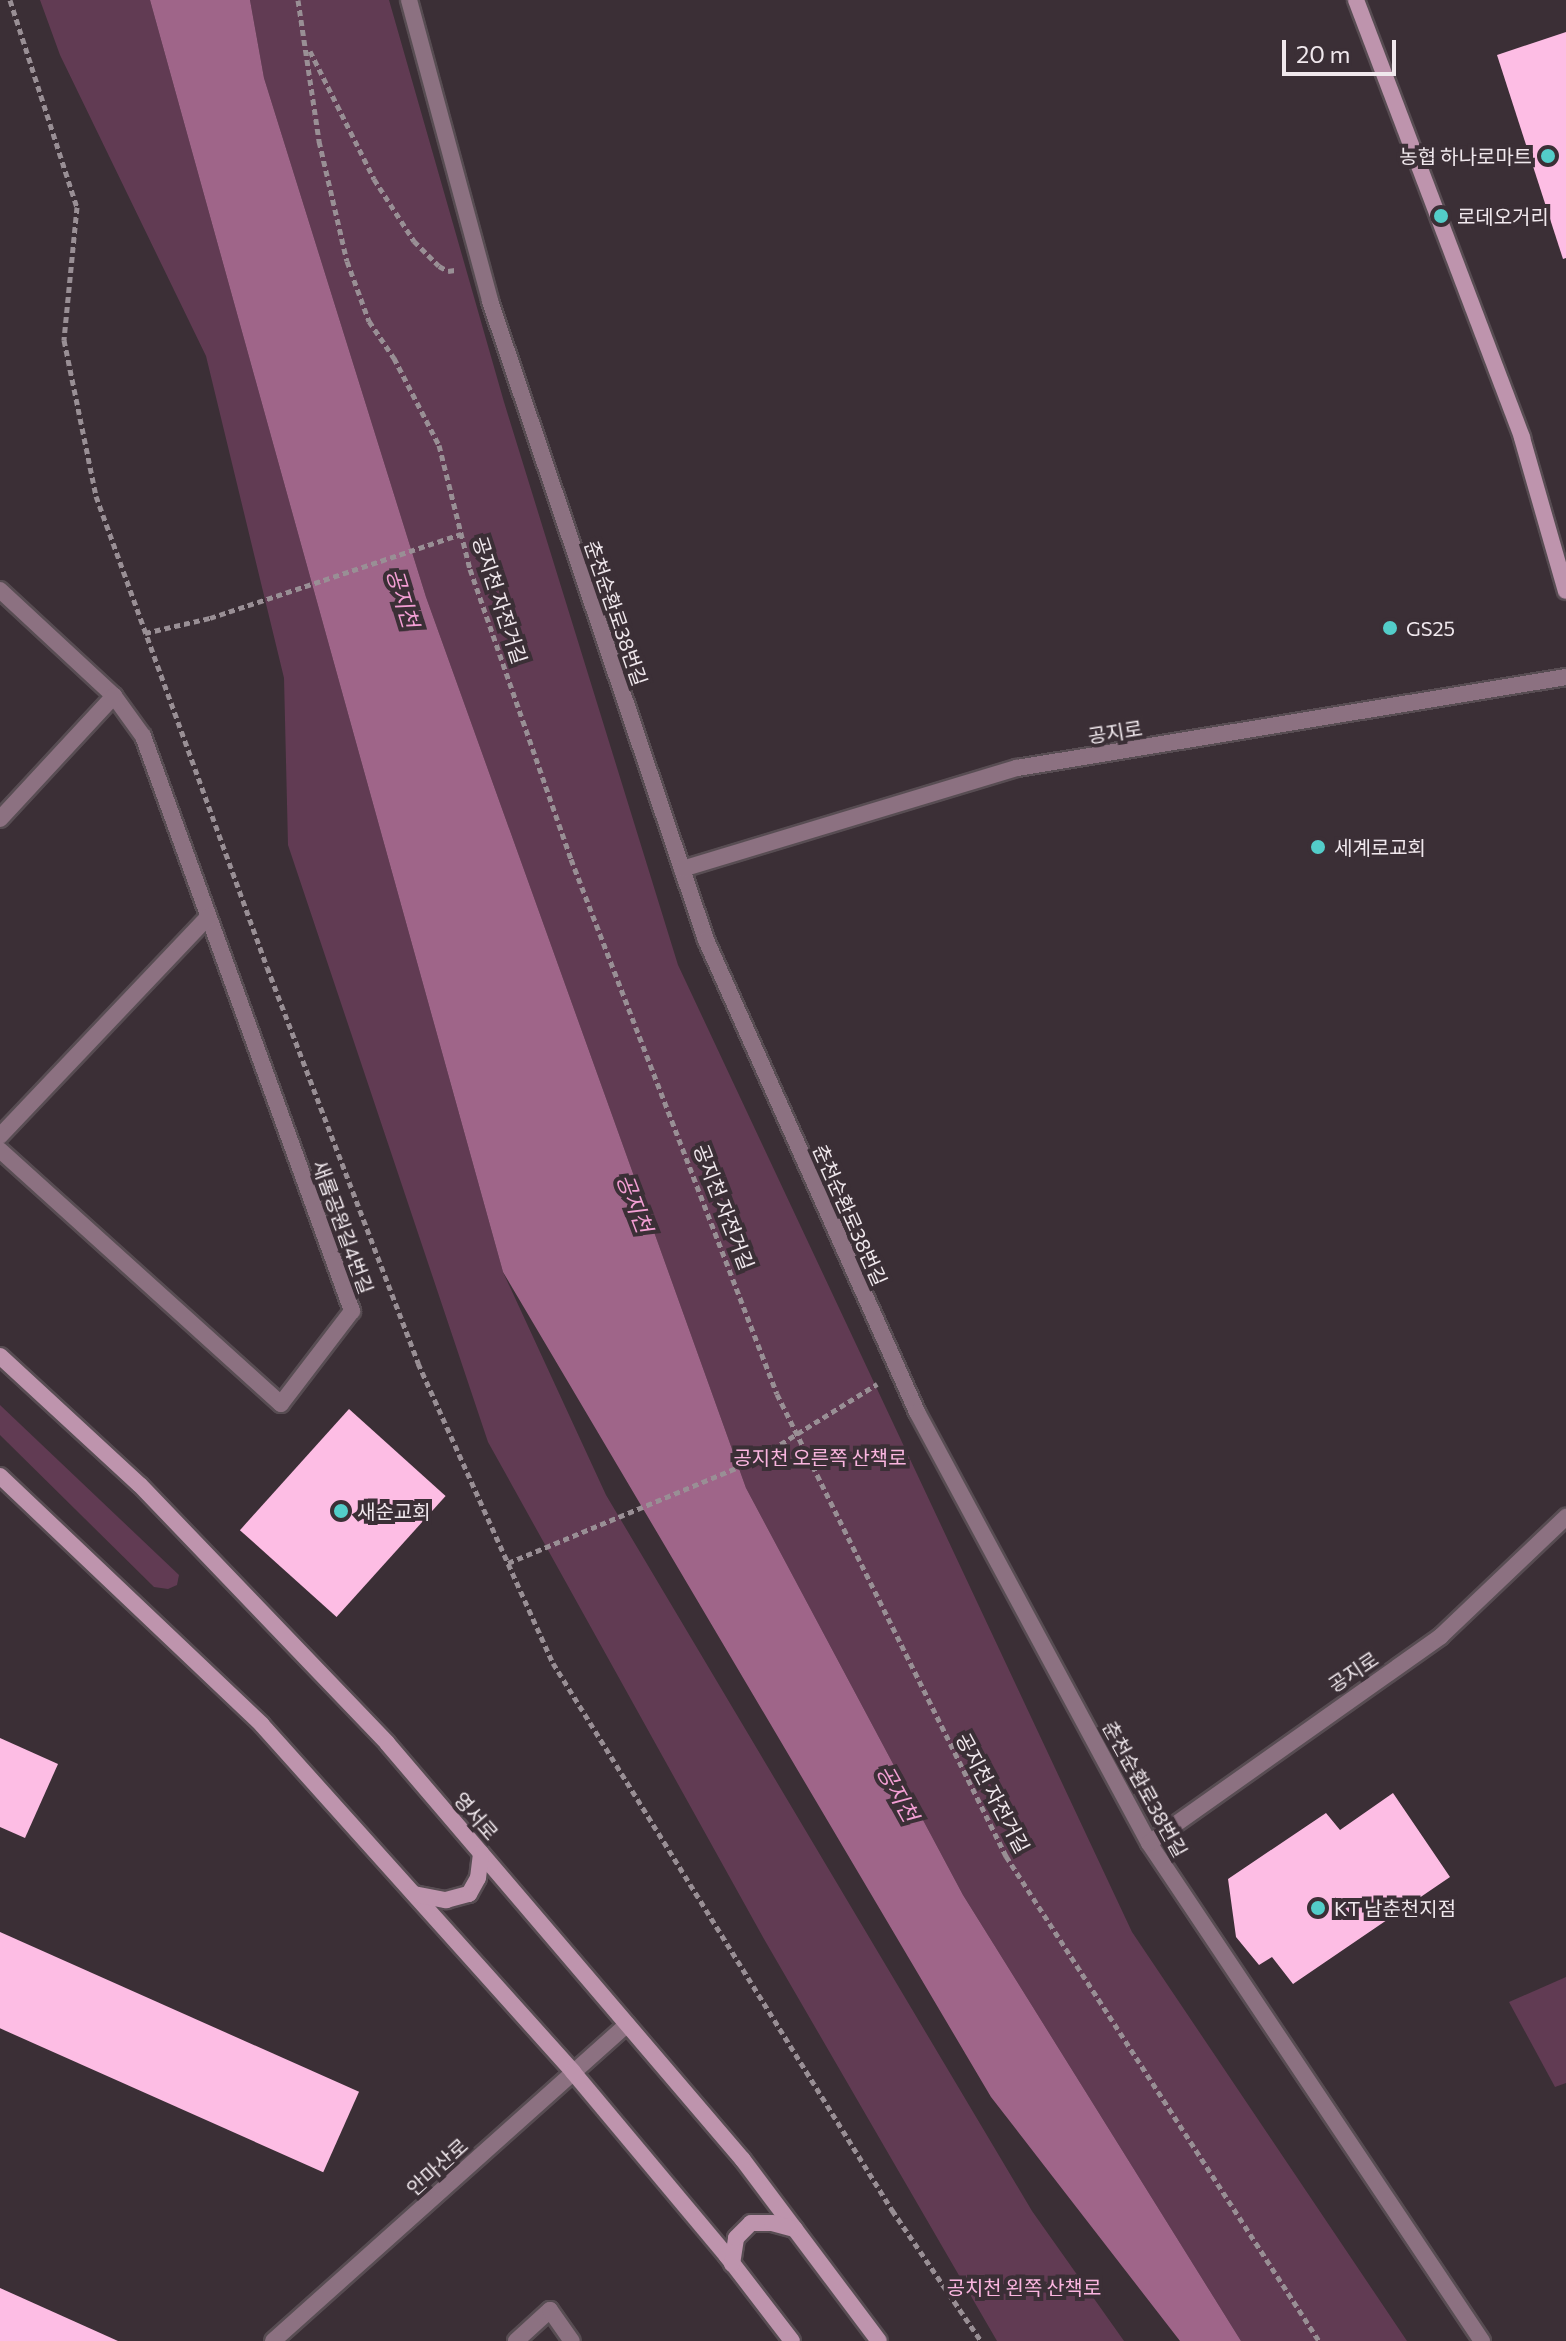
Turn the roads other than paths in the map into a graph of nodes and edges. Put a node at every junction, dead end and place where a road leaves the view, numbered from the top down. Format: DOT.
graph roads {
  1 [pos="409,0"];
  2 [pos="1356,0"];
  3 [pos="0,590"];
  4 [pos="1566,591"];
  5 [pos="1566,677"];
  6 [pos="114,696"];
  7 [pos="0,819"];
  8 [pos="682,869"];
  9 [pos="208,917"];
  10 [pos="0,1136"];
  11 [pos="0,1150"];
  12 [pos="0,1356"];
  13 [pos="0,1476"];
  14 [pos="1566,1517"];
  15 [pos="1149,1843"];
  16 [pos="481,1853"];
  17 [pos="414,1894"];
  18 [pos="627,2024"];
  19 [pos="573,2072"];
  20 [pos="795,2229"];
  21 [pos="732,2264"];
  22 [pos="273,2341"];
  23 [pos="516,2341"];
  24 [pos="572,2341"];
  25 [pos="792,2341"];
  26 [pos="879,2341"];
  27 [pos="1482,2341"];
  1 -- 8 [label="street, 춘천순환로38번길"];
  2 -- 4 [label="street"];
  3 -- 6 [label="street, 새롬공원길4번길"];
  5 -- 8 [label="street, 공지로"];
  6 -- 7 [label="street"];
  6 -- 9 [label="street, 새롬공원길4번길"];
  8 -- 15 [label="street, 춘천순환로38번길"];
  9 -- 10 [label="street"];
  9 -- 11 [label="street, 새롬공원길4번길"];
  12 -- 16 [label="street, 영서로"];
  13 -- 17 [label="street"];
  14 -- 15 [label="street, 공지로"];
  15 -- 27 [label="street, 춘천순환로38번길"];
  16 -- 17 [label="street"];
  16 -- 18 [label="street, 영서로"];
  17 -- 19 [label="street"];
  18 -- 19 [label="street, 안마산로"];
  18 -- 20 [label="street, 영서로"];
  19 -- 21 [label="street"];
  19 -- 22 [label="street, 안마산로"];
  20 -- 21 [label="street"];
  20 -- 26 [label="street, 영서로"];
  21 -- 25 [label="street"];
  23 -- 24 [label="street"];
}
